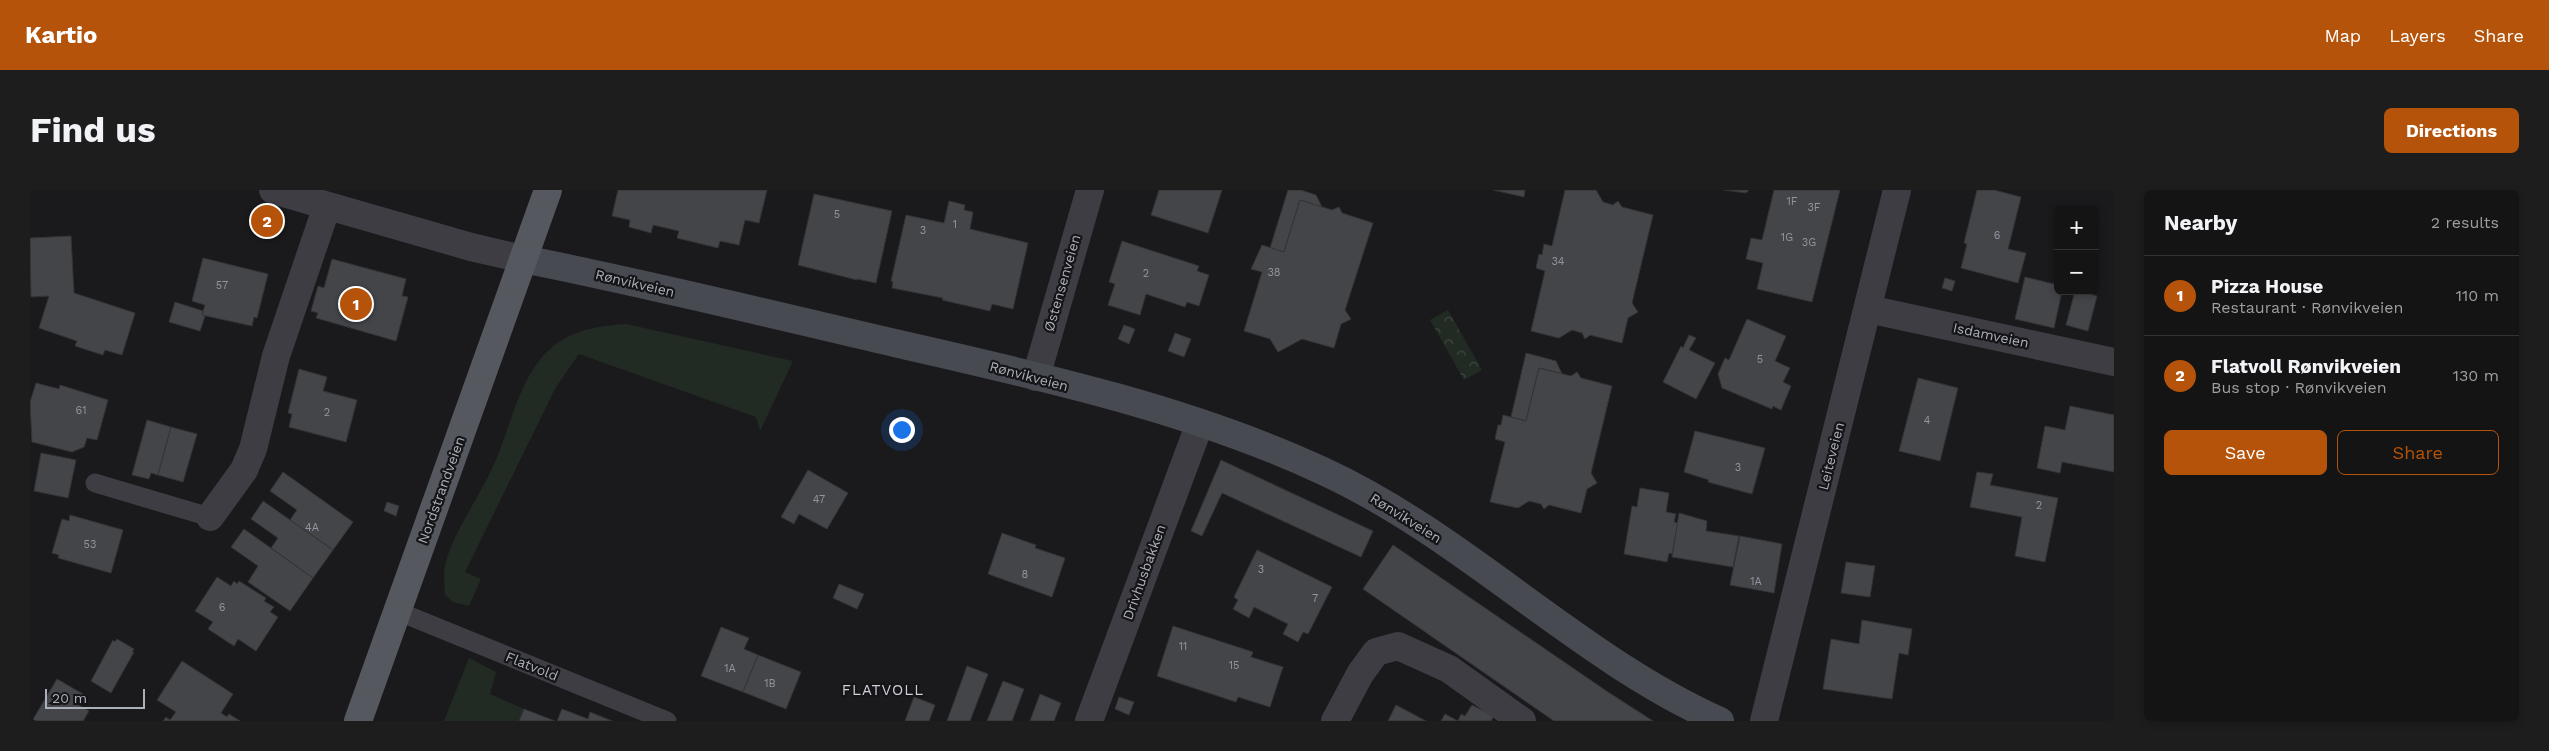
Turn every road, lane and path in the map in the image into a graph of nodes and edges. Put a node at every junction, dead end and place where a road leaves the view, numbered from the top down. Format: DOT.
graph roads {
  1 [pos="273,190"];
  2 [pos="548,190"];
  3 [pos="1090,190"];
  4 [pos="1897,190"];
  5 [pos="327,206"];
  6 [pos="523,259"];
  7 [pos="1868,309"];
  8 [pos="2114,362"];
  9 [pos="1036,377"];
  10 [pos="1200,424"];
  11 [pos="95,483"];
  12 [pos="210,517"];
  13 [pos="397,611"];
  14 [pos="358,721"];
  15 [pos="667,721"];
  16 [pos="1089,721"];
  17 [pos="1334,721"];
  18 [pos="1522,721"];
  19 [pos="1720,721"];
  20 [pos="1764,721"];
  1 -- 5 [label="street, Rønvikveien"];
  2 -- 6 [label="main road, Nordstrandveien"];
  3 -- 9 [label="street, Østensenveien"];
  4 -- 7 [label="street, Leiteveien"];
  5 -- 6 [label="street, Rønvikveien"];
  5 -- 12 [label="street"];
  6 -- 9 [label="street, Rønvikveien"];
  6 -- 13 [label="main road, Nordstrandveien"];
  7 -- 8 [label="street, Isdamveien"];
  7 -- 20 [label="street, Leiteveien"];
  9 -- 10 [label="street, Rønvikveien"];
  10 -- 16 [label="street, Drivhusbakken"];
  10 -- 19 [label="street, Rønvikveien"];
  11 -- 12 [label="lane"];
  13 -- 14 [label="main road, Nordstrandveien"];
  13 -- 15 [label="lane, Flatvold"];
  17 -- 18 [label="street"];
}
